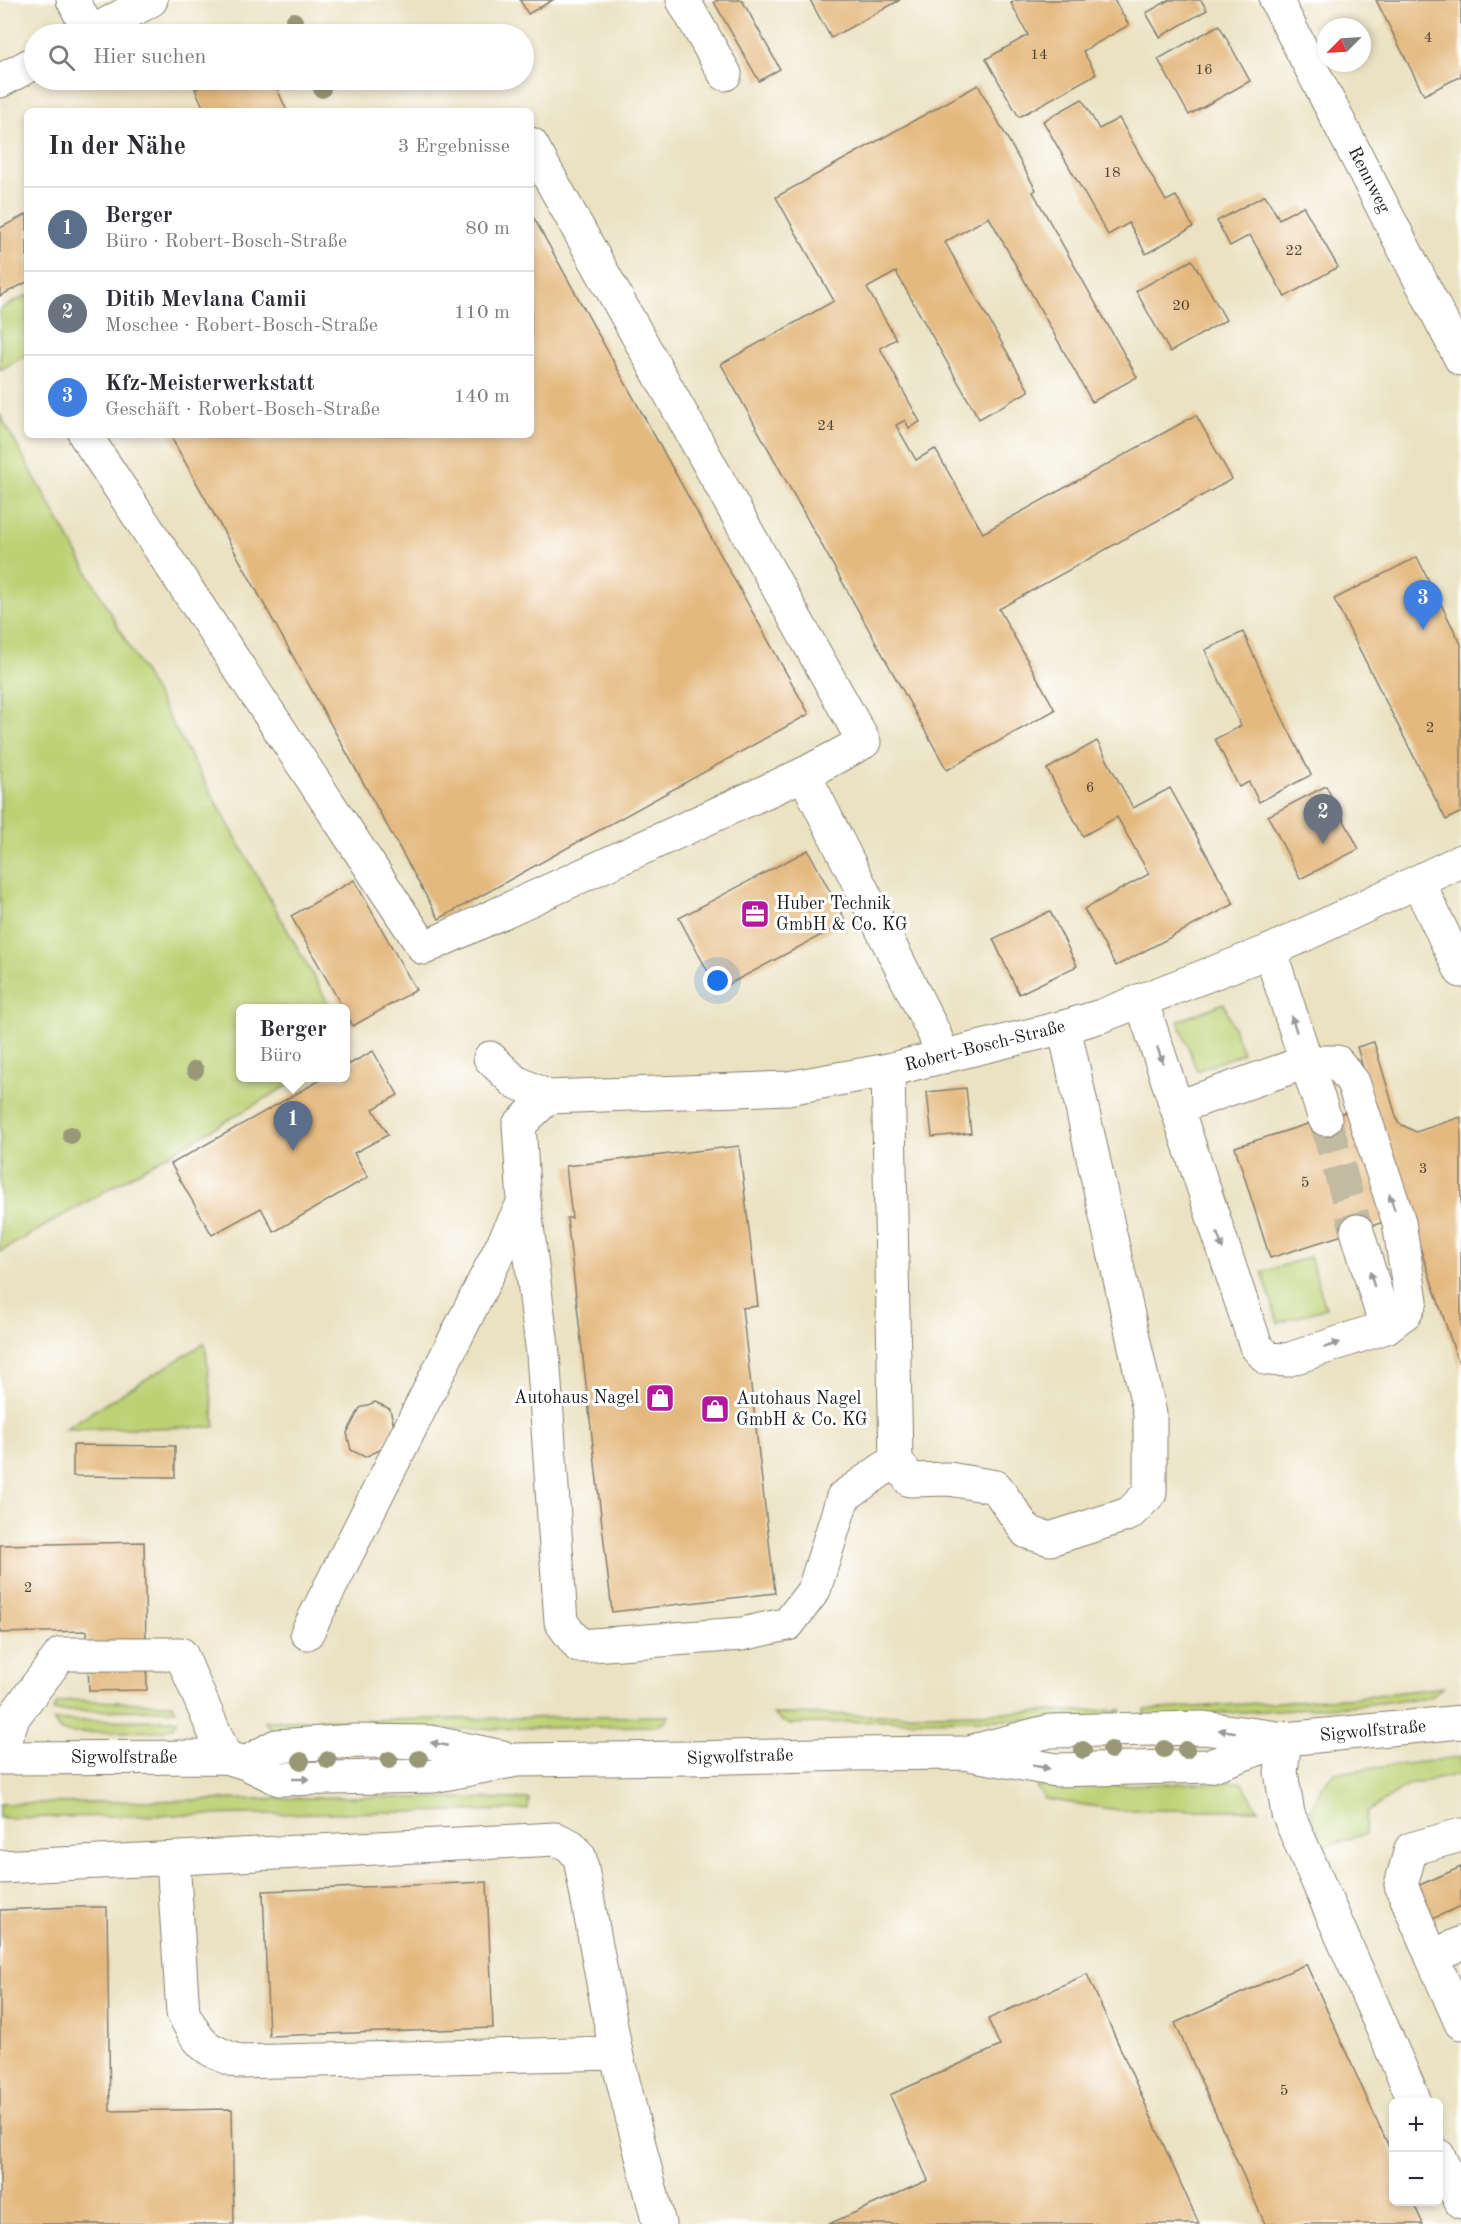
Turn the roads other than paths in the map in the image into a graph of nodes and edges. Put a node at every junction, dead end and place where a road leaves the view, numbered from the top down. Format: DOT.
graph roads {
  1 [pos="73,0"];
  2 [pos="151,0"];
  3 [pos="683,0"];
  4 [pos="1276,0"];
  5 [pos="84,24"];
  6 [pos="107,24"];
  7 [pos="24,68"];
  8 [pos="725,74"];
  9 [pos="0,81"];
  10 [pos="534,149"];
  11 [pos="1461,359"];
  12 [pos="87,438"];
  13 [pos="804,774"];
  14 [pos="1461,861"];
  15 [pos="1418,882"];
  16 [pos="1270,951"];
  17 [pos="1461,971"];
  18 [pos="1141,1000"];
  19 [pos="1064,1027"];
  20 [pos="943,1057"];
  21 [pos="490,1058"];
  22 [pos="1306,1062"];
  23 [pos="888,1070"];
  24 [pos="548,1097"];
  25 [pos="1178,1107"];
  26 [pos="1325,1119"];
  27 [pos="524,1202"];
  28 [pos="1357,1231"];
  29 [pos="1386,1327"];
  30 [pos="896,1460"];
  31 [pos="307,1633"];
  32 [pos="1461,1722"];
  33 [pos="1285,1739"];
  34 [pos="0,1751"];
  35 [pos="0,1758"];
  36 [pos="236,1760"];
  37 [pos="1461,1835"];
  38 [pos="173,1860"];
  39 [pos="0,1867"];
  40 [pos="1461,1943"];
  41 [pos="1432,1957"];
  42 [pos="1461,2023"];
  43 [pos="616,2052"];
  44 [pos="1413,2098"];
  45 [pos="1443,2165"];
  46 [pos="1461,2202"];
  47 [pos="659,2224"];
  1 -- 5 [label="street"];
  2 -- 6 [label="street"];
  3 -- 8 [label="street"];
  4 -- 11 [label="street, Rennweg"];
  7 -- 9 [label="street"];
  10 -- 13 [label="street"];
  12 -- 13 [label="street"];
  13 -- 20 [label="street"];
  14 -- 15 [label="street, Robert-Bosch-Straße"];
  15 -- 16 [label="street, Robert-Bosch-Straße"];
  15 -- 17 [label="street"];
  16 -- 18 [label="street, Robert-Bosch-Straße"];
  22 -- 16 [label="street, one-way"];
  18 -- 19 [label="street, Robert-Bosch-Straße"];
  18 -- 25 [label="street, one-way"];
  19 -- 20 [label="street, Robert-Bosch-Straße"];
  19 -- 30 [label="street"];
  20 -- 23 [label="street, Robert-Bosch-Straße"];
  21 -- 24 [label="street, Robert-Bosch-Straße"];
  22 -- 25 [label="street"];
  22 -- 26 [label="street"];
  29 -- 22 [label="street, one-way"];
  23 -- 24 [label="street, Robert-Bosch-Straße"];
  23 -- 30 [label="street"];
  24 -- 27 [label="street"];
  25 -- 29 [label="street, one-way"];
  27 -- 30 [label="street"];
  27 -- 31 [label="street"];
  29 -- 28 [label="street, one-way"];
  32 -- 33 [label="street, Sigwolfstraße"];
  33 -- 36 [label="street, Sigwolfstraße"];
  33 -- 44 [label="street"];
  34 -- 36 [label="street"];
  35 -- 36 [label="street, Sigwolfstraße"];
  37 -- 41 [label="street"];
  38 -- 39 [label="street"];
  38 -- 43 [label="street"];
  38 -- 43 [label="street"];
  40 -- 41 [label="street"];
  41 -- 42 [label="street"];
  43 -- 47 [label="street"];
  45 -- 46 [label="street"];
}
